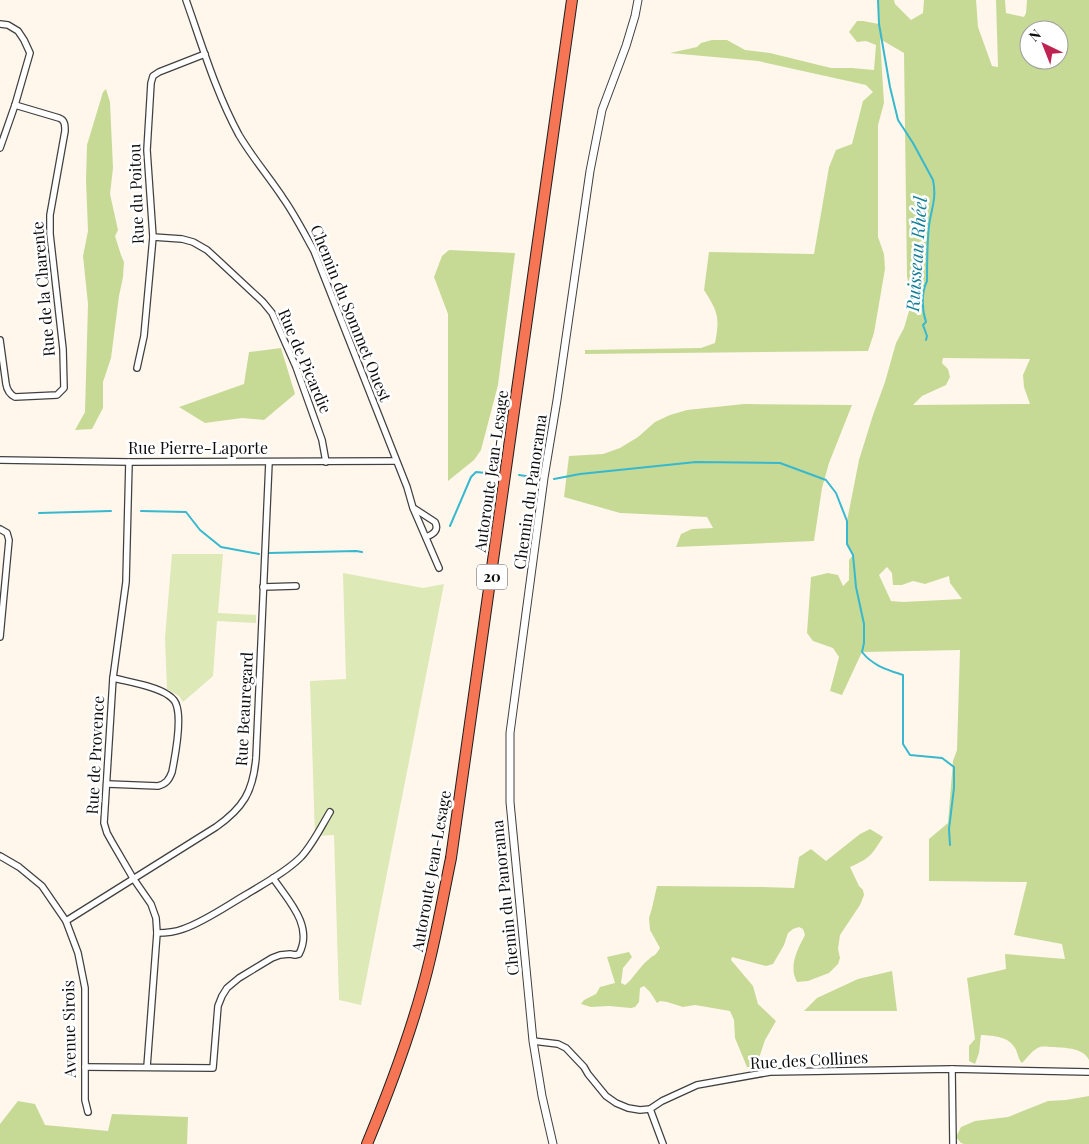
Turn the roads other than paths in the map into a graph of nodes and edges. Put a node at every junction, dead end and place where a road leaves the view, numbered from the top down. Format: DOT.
graph roads {
  1 [pos="186,0"];
  2 [pos="572,0"];
  3 [pos="638,0"];
  4 [pos="0,24"];
  5 [pos="205,54"];
  6 [pos="15,104"];
  7 [pos="0,148"];
  8 [pos="153,237"];
  9 [pos="0,340"];
  10 [pos="137,368"];
  11 [pos="0,460"];
  12 [pos="396,461"];
  13 [pos="129,462"];
  14 [pos="268,462"];
  15 [pos="326,462"];
  16 [pos="413,508"];
  17 [pos="0,529"];
  18 [pos="426,537"];
  19 [pos="438,568"];
  20 [pos="296,586"];
  21 [pos="263,587"];
  22 [pos="0,637"];
  23 [pos="113,678"];
  24 [pos="108,784"];
  25 [pos="330,812"];
  26 [pos="0,856"];
  27 [pos="133,878"];
  28 [pos="272,878"];
  29 [pos="66,920"];
  30 [pos="157,933"];
  31 [pos="533,1041"];
  32 [pos="84,1067"];
  33 [pos="148,1067"];
  34 [pos="952,1069"];
  35 [pos="1089,1072"];
  36 [pos="650,1109"];
  37 [pos="88,1112"];
  38 [pos="367,1144"];
  39 [pos="553,1144"];
  40 [pos="663,1144"];
  41 [pos="953,1144"];
  1 -- 5 [label="street, Chemin du Sommet Ouest"];
  2 -- 38 [label="highway, Autoroute Jean-Lesage / 20"];
  3 -- 31 [label="street, Chemin du Panorama"];
  4 -- 6 [label="street"];
  5 -- 8 [label="street, Rue du Poitou"];
  5 -- 12 [label="street, Chemin du Sommet Ouest"];
  6 -- 7 [label="street"];
  6 -- 9 [label="street, Rue de la Charente"];
  8 -- 10 [label="street, Rue du Poitou"];
  8 -- 15 [label="street, Rue de Picardie"];
  11 -- 13 [label="street, Rue Pierre-Laporte"];
  12 -- 15 [label="street, Rue Pierre-Laporte"];
  12 -- 16 [label="street, Chemin du Sommet Ouest"];
  13 -- 14 [label="street, Rue Pierre-Laporte"];
  13 -- 23 [label="street, Rue de Provence"];
  14 -- 15 [label="street, Rue Pierre-Laporte"];
  14 -- 21 [label="street, Rue Beauregard"];
  16 -- 18 [label="street, Chemin du Sommet Ouest"];
  16 -- 18 [label="street"];
  17 -- 22 [label="street"];
  18 -- 19 [label="street, Chemin du Sommet Ouest"];
  20 -- 21 [label="street"];
  21 -- 27 [label="street, Rue Beauregard"];
  23 -- 24 [label="street, Rue de Provence"];
  23 -- 24 [label="street"];
  24 -- 27 [label="street, Rue de Provence"];
  25 -- 28 [label="street"];
  26 -- 29 [label="street, Avenue Sirois"];
  27 -- 29 [label="street, Rue Beauregard"];
  27 -- 30 [label="street, Rue de Provence"];
  28 -- 30 [label="street"];
  28 -- 33 [label="street"];
  29 -- 32 [label="street, Avenue Sirois"];
  30 -- 33 [label="street, Rue de Provence"];
  31 -- 36 [label="street"];
  31 -- 39 [label="street, Chemin du Panorama"];
  32 -- 33 [label="street"];
  32 -- 37 [label="street, Avenue Sirois"];
  34 -- 35 [label="street, Rue des Collines"];
  34 -- 36 [label="street, Rue des Collines"];
  34 -- 41 [label="street"];
  36 -- 40 [label="street"];
}
